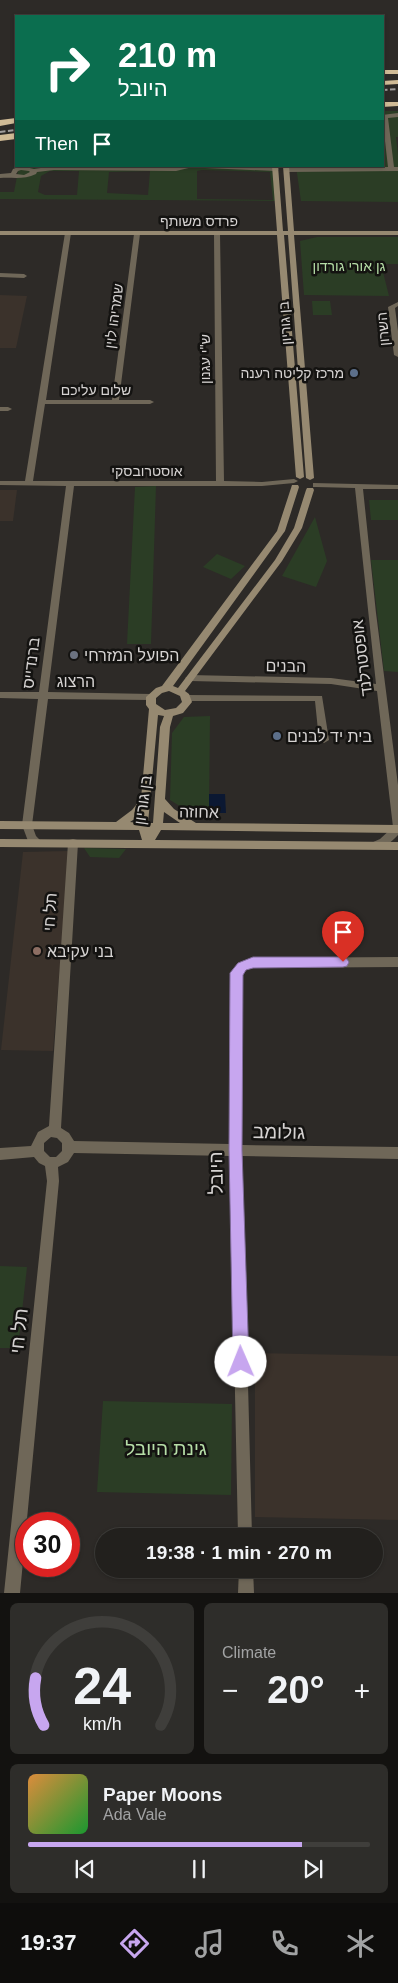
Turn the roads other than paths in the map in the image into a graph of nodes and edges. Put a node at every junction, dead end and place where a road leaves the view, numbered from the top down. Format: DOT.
graph roads {
  1 [pos="384,72"];
  2 [pos="398,72"];
  3 [pos="398,82"];
  4 [pos="384,83"];
  5 [pos="398,104"];
  6 [pos="384,105"];
  7 [pos="398,114"];
  8 [pos="384,116"];
  9 [pos="384,120"];
  10 [pos="15,122"];
  11 [pos="0,124"];
  12 [pos="15,136"];
  13 [pos="0,140"];
  14 [pos="15,140"];
  15 [pos="24,167"];
  16 [pos="184,167"];
  17 [pos="276,167"];
  18 [pos="286,168"];
  19 [pos="395,169"];
  20 [pos="34,171"];
  21 [pos="13,175"];
  22 [pos="0,176"];
  23 [pos="0,233"];
  24 [pos="68,233"];
  25 [pos="398,233"];
  26 [pos="137,234"];
  27 [pos="217,234"];
  28 [pos="280,234"];
  29 [pos="292,234"];
  30 [pos="0,275"];
  31 [pos="24,276"];
  32 [pos="398,304"];
  33 [pos="398,356"];
  34 [pos="42,402"];
  35 [pos="115,402"];
  36 [pos="150,402"];
  37 [pos="310,478"];
  38 [pos="296,482"];
  39 [pos="0,483"];
  40 [pos="29,483"];
  41 [pos="70,483"];
  42 [pos="220,484"];
  43 [pos="359,486"];
  44 [pos="398,487"];
  45 [pos="313,488"];
  46 [pos="190,678"];
  47 [pos="165,688"];
  48 [pos="381,688"];
  49 [pos="183,694"];
  50 [pos="0,695"];
  51 [pos="42,696"];
  52 [pos="151,697"];
  53 [pos="154,709"];
  54 [pos="169,714"];
  55 [pos="324,740"];
  56 [pos="145,799"];
  57 [pos="160,800"];
  58 [pos="0,825"];
  59 [pos="27,825"];
  60 [pos="117,826"];
  61 [pos="143,826"];
  62 [pos="158,827"];
  63 [pos="196,827"];
  64 [pos="398,828"];
  65 [pos="0,843"];
  66 [pos="38,843"];
  67 [pos="73,844"];
  68 [pos="148,844"];
  69 [pos="375,846"];
  70 [pos="398,846"];
  71 [pos="398,962"];
  72 [pos="54,1132"];
  73 [pos="70,1147"];
  74 [pos="236,1150"];
  75 [pos="37,1151"];
  76 [pos="398,1153"];
  77 [pos="0,1154"];
  78 [pos="51,1162"];
  79 [pos="245,1528"];
  80 [pos="246,1578"];
  81 [pos="12,1593"];
  82 [pos="246,1593"];
  1 -- 2 [label="highway"];
  3 -- 4 [label="highway"];
  5 -- 6 [label="highway"];
  7 -- 8 [label="street"];
  9 -- 19 [label="street"];
  10 -- 11 [label="highway"];
  12 -- 13 [label="highway"];
  13 -- 14 [label="highway"];
  15 -- 20 [label="street"];
  15 -- 21 [label="street"];
  16 -- 20 [label="street"];
  17 -- 28 [label="main road, בן גוריון"];
  18 -- 19 [label="street"];
  18 -- 29 [label="main road, בן גוריון"];
  20 -- 21 [label="street"];
  21 -- 22 [label="street"];
  23 -- 24 [label="main road, פרדס משותף"];
  24 -- 26 [label="main road, פרדס משותף"];
  24 -- 34 [label="street"];
  25 -- 29 [label="main road, פרדס משותף"];
  26 -- 27 [label="main road, פרדס משותף"];
  26 -- 35 [label="street, שמריהו לוין"];
  27 -- 28 [label="main road, פרדס משותף"];
  27 -- 42 [label="street, ש''י עגנון"];
  28 -- 29 [label="main road, פרדס משותף"];
  28 -- 38 [label="main road, בן גוריון"];
  29 -- 37 [label="main road, בן גוריון"];
  30 -- 31 [label="street"];
  32 -- 33 [label="street, השרון"];
  34 -- 35 [label="street, שלום עליכם"];
  34 -- 40 [label="street"];
  35 -- 36 [label="street, שלום עליכם"];
  37 -- 38 [label="main road"];
  37 -- 45 [label="main road"];
  38 -- 42 [label="street, אוסטרובסקי"];
  38 -- 45 [label="main road"];
  38 -- 47 [label="main road, בן גוריון"];
  39 -- 40 [label="street, אוסטרובסקי"];
  40 -- 41 [label="street, אוסטרובסקי"];
  41 -- 42 [label="street, אוסטרובסקי"];
  41 -- 51 [label="street, ברנדייס"];
  43 -- 44 [label="street"];
  43 -- 45 [label="street"];
  43 -- 48 [label="street, אופסטרלנד"];
  45 -- 46 [label="main road"];
  46 -- 48 [label="street, הבנים"];
  46 -- 49 [label="main road"];
  47 -- 49 [label="main road"];
  47 -- 52 [label="main road"];
  48 -- 64 [label="street, אופסטרלנד"];
  49 -- 54 [label="main road"];
  49 -- 55 [label="street, הבנים"];
  50 -- 51 [label="street, הרצוג"];
  51 -- 52 [label="street, הרצוג"];
  51 -- 59 [label="street, ברנדייס"];
  52 -- 53 [label="main road"];
  53 -- 54 [label="main road"];
  53 -- 56 [label="main road, בן גוריון"];
  54 -- 57 [label="main road, בן גוריון"];
  56 -- 60 [label="main road"];
  56 -- 61 [label="main road, בן גוריון"];
  57 -- 62 [label="main road, בן גוריון"];
  57 -- 63 [label="main road"];
  58 -- 59 [label="main road, אחוזה"];
  59 -- 60 [label="main road, אחוזה"];
  59 -- 66 [label="street"];
  60 -- 61 [label="main road, אחוזה"];
  61 -- 62 [label="main road, אחוזה"];
  61 -- 68 [label="main road, בן גוריון"];
  62 -- 63 [label="main road, אחוזה"];
  62 -- 68 [label="main road, בן גוריון"];
  63 -- 64 [label="main road, אחוזה"];
  64 -- 69 [label="street"];
  65 -- 66 [label="main road, אחוזה"];
  66 -- 67 [label="main road, אחוזה"];
  67 -- 68 [label="main road, אחוזה"];
  67 -- 72 [label="street, תל חי"];
  68 -- 69 [label="main road, אחוזה"];
  69 -- 70 [label="main road, אחוזה"];
  71 -- 74 [label="street, היובל"];
  72 -- 73 [label="street"];
  72 -- 75 [label="street"];
  73 -- 74 [label="street, גולומב"];
  73 -- 78 [label="street"];
  74 -- 76 [label="street, גולומב"];
  74 -- 79 [label="street, היובל"];
  75 -- 77 [label="street"];
  75 -- 78 [label="street"];
  78 -- 81 [label="street, תל חי"];
  80 -- 82 [label="street"];
}
